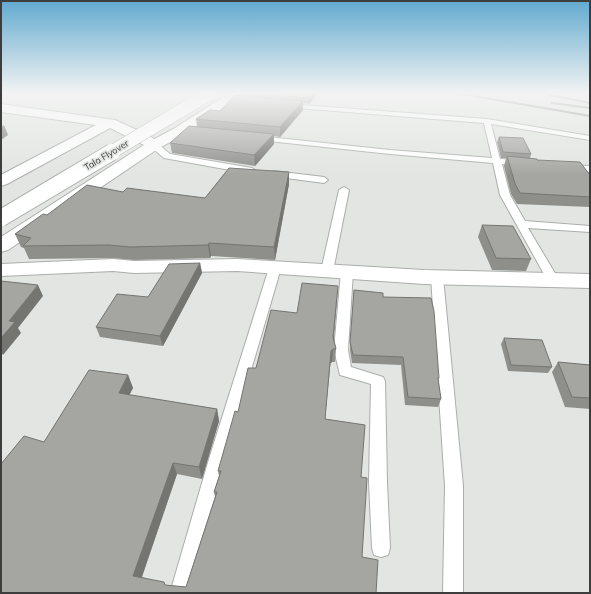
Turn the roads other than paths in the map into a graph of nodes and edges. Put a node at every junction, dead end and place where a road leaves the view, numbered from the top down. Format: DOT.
graph roads {
  1 [pos="86,120"];
  2 [pos="141,120"];
  3 [pos="166,120"];
  4 [pos="198,120"];
  5 [pos="470,120"];
  6 [pos="487,121"];
  7 [pos="110,123"];
  8 [pos="180,131"];
  9 [pos="195,132"];
  10 [pos="250,138"];
  11 [pos="590,138"];
  12 [pos="154,145"];
  13 [pos="497,161"];
  14 [pos="528,164"];
  15 [pos="559,167"];
  16 [pos="590,169"];
  17 [pos="55,170"];
  18 [pos="4,177"];
  19 [pos="324,180"];
  20 [pos="344,190"];
  21 [pos="1,218"];
  22 [pos="521,224"];
  23 [pos="590,229"];
  24 [pos="1,246"];
  25 [pos="275,268"];
  26 [pos="1,270"];
  27 [pos="327,271"];
  28 [pos="347,272"];
  29 [pos="437,277"];
  30 [pos="553,280"];
  31 [pos="590,281"];
  32 [pos="381,548"];
  33 [pos="180,593"];
  34 [pos="454,593"];
  1 -- 7 [label="street"];
  2 -- 17 [label="street, Tala Flyover"];
  3 -- 21 [label="street, Tala Flyover, bridge"];
  4 -- 8 [label="street"];
  5 -- 6 [label="lane"];
  6 -- 11 [label="lane"];
  6 -- 13 [label="lane"];
  7 -- 12 [label="street"];
  7 -- 18 [label="street"];
  8 -- 9 [label="lane"];
  8 -- 12 [label="street"];
  10 -- 13 [label="lane"];
  12 -- 19 [label="lane"];
  12 -- 24 [label="street"];
  13 -- 14 [label="lane"];
  13 -- 22 [label="lane"];
  15 -- 16 [label="lane"];
  20 -- 27 [label="lane"];
  22 -- 23 [label="lane"];
  22 -- 30 [label="lane"];
  25 -- 26 [label="street"];
  25 -- 27 [label="street"];
  25 -- 33 [label="lane"];
  27 -- 28 [label="street"];
  28 -- 29 [label="street"];
  28 -- 32 [label="lane"];
  29 -- 30 [label="street"];
  29 -- 34 [label="lane"];
  30 -- 31 [label="street"];
}
